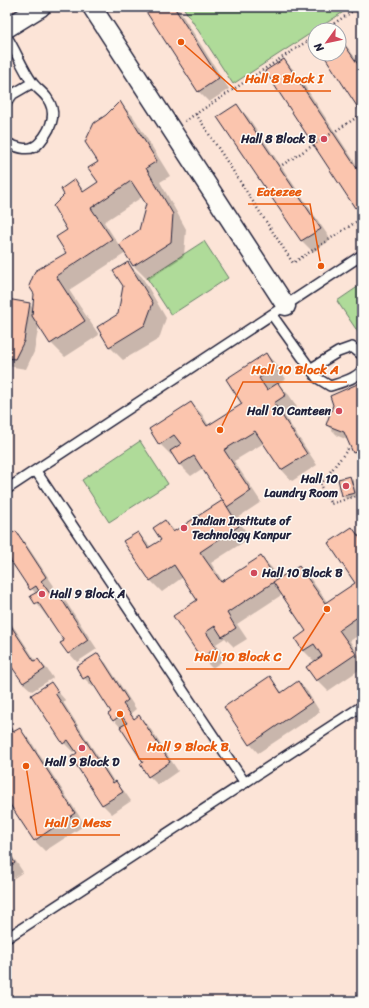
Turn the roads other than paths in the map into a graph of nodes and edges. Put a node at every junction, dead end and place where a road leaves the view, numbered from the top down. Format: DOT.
graph roads {
  1 [pos="41,7"];
  2 [pos="92,7"];
  3 [pos="7,28"];
  4 [pos="7,37"];
  5 [pos="32,83"];
  6 [pos="7,102"];
  7 [pos="7,143"];
  8 [pos="362,255"];
  9 [pos="279,310"];
  10 [pos="362,355"];
  11 [pos="310,369"];
  12 [pos="362,369"];
  13 [pos="36,470"];
  14 [pos="7,489"];
  15 [pos="362,706"];
  16 [pos="244,783"];
  17 [pos="7,938"];
  1 -- 3 [label="street"];
  2 -- 9 [label="street"];
  4 -- 5 [label="lane"];
  5 -- 6 [label="lane"];
  5 -- 7 [label="lane"];
  8 -- 9 [label="lane"];
  9 -- 11 [label="lane"];
  9 -- 13 [label="lane"];
  10 -- 11 [label="lane"];
  11 -- 12 [label="lane"];
  13 -- 14 [label="lane"];
  13 -- 16 [label="lane"];
  15 -- 16 [label="lane"];
  16 -- 17 [label="lane"];
}
